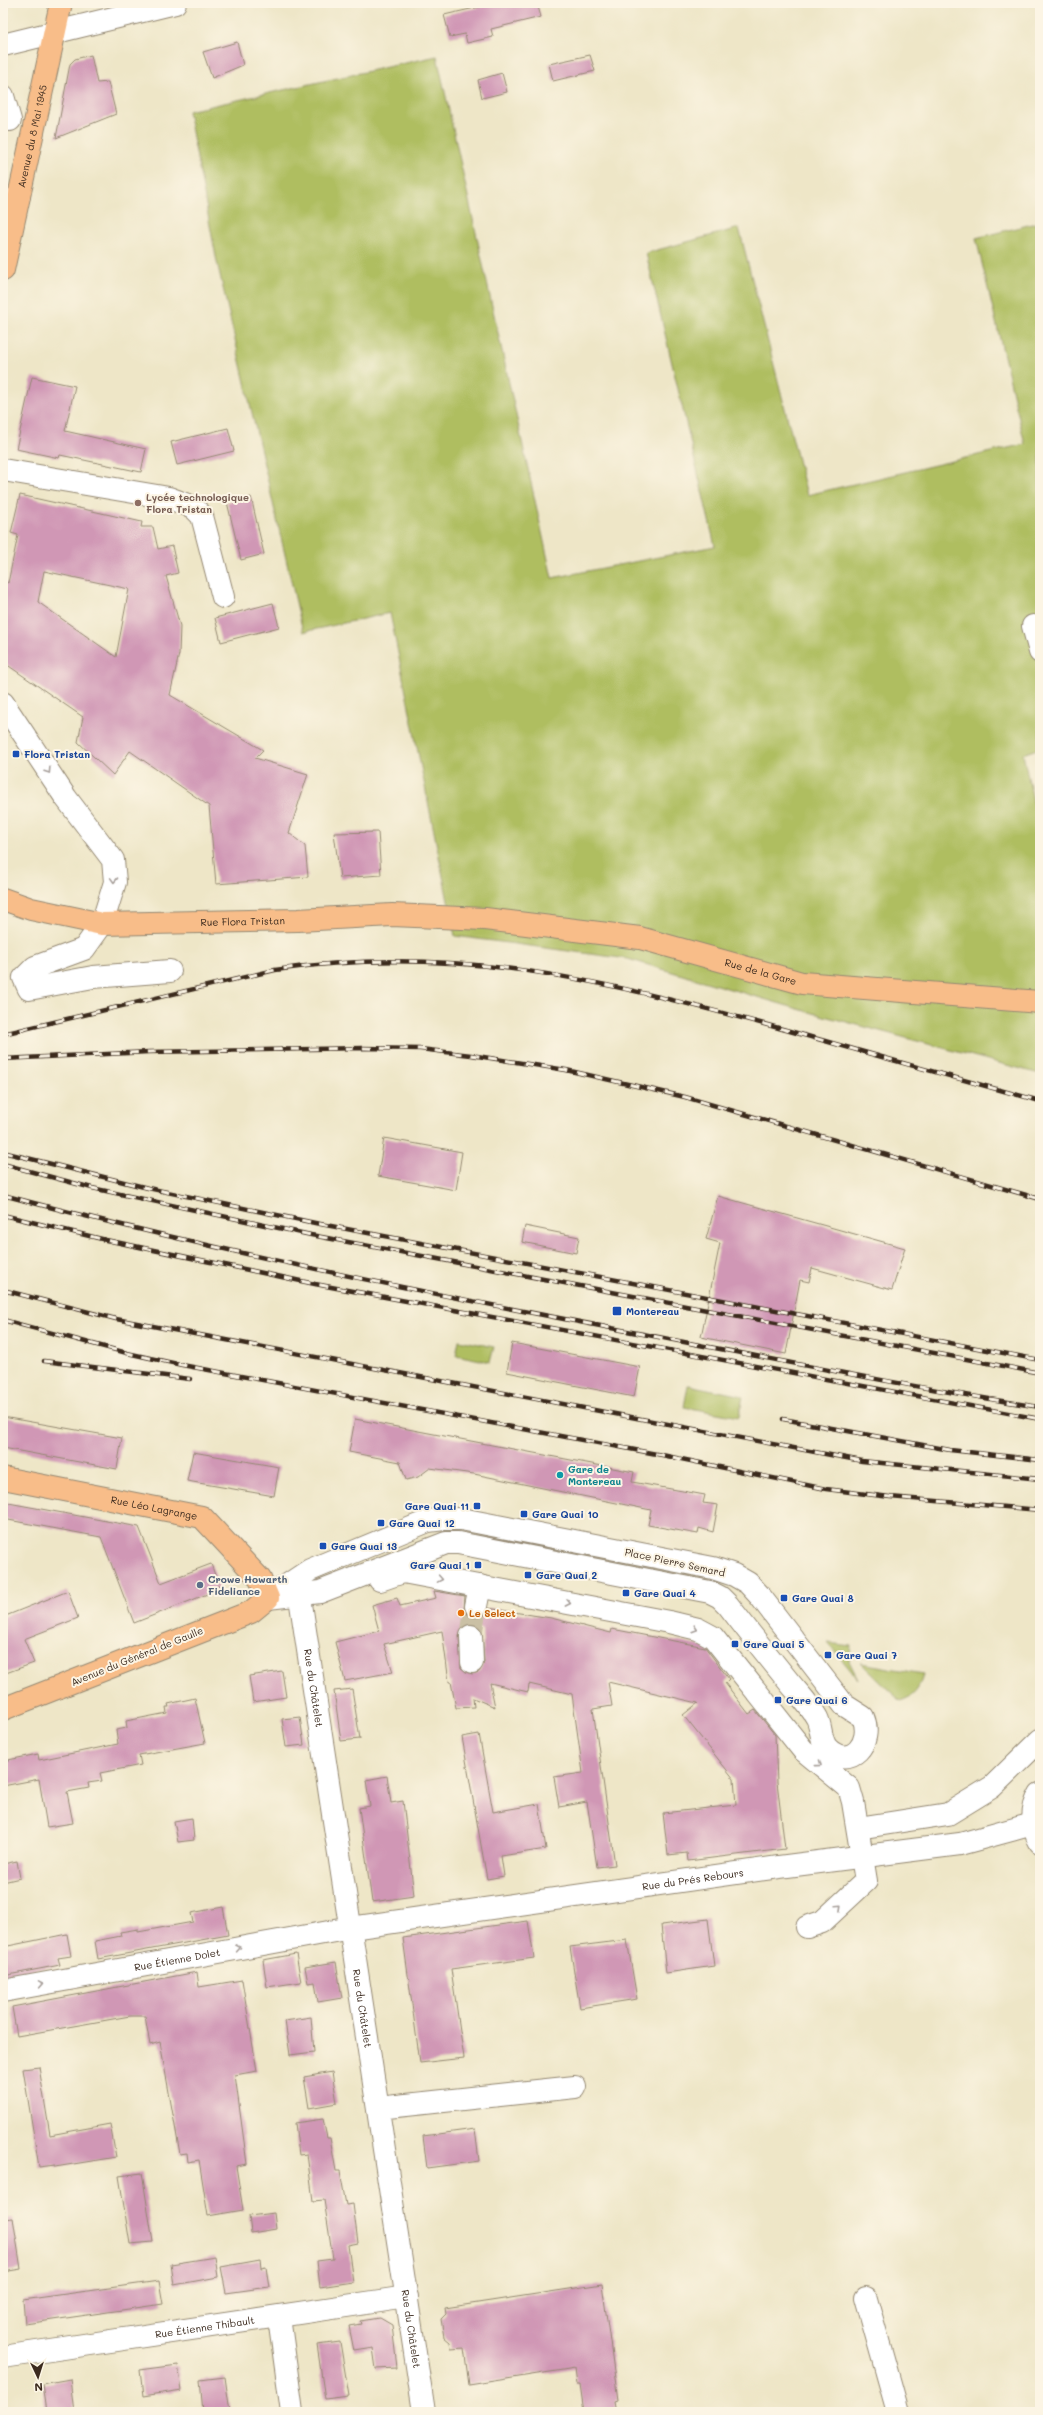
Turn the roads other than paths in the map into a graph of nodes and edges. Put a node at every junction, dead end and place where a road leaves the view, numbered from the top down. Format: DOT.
graph roads {
  1 [pos="61,3"];
  2 [pos="175,3"];
  3 [pos="54,32"];
  4 [pos="3,45"];
  5 [pos="3,96"];
  6 [pos="10,120"];
  7 [pos="11,201"];
  8 [pos="3,270"];
  9 [pos="3,470"];
  10 [pos="223,598"];
  11 [pos="1034,626"];
  12 [pos="1040,652"];
  13 [pos="3,703"];
  14 [pos="3,899"];
  15 [pos="485,919"];
  16 [pos="102,924"];
  17 [pos="170,971"];
  18 [pos="1040,1002"];
  19 [pos="3,1478"];
  20 [pos="268,1598"];
  21 [pos="301,1604"];
  22 [pos="471,1636"];
  23 [pos="472,1662"];
  24 [pos="3,1709"];
  25 [pos="1040,1740"];
  26 [pos="1040,1794"];
  27 [pos="858,1828"];
  28 [pos="1036,1833"];
  29 [pos="863,1857"];
  30 [pos="807,1926"];
  31 [pos="351,1928"];
  32 [pos="3,1991"];
  33 [pos="575,2087"];
  34 [pos="378,2108"];
  35 [pos="407,2297"];
  36 [pos="866,2298"];
  37 [pos="279,2317"];
  38 [pos="3,2357"];
  39 [pos="292,2412"];
  40 [pos="424,2412"];
  41 [pos="898,2412"];
  1 -- 3 [label="main road, Avenue du 8 Mai 1945"];
  2 -- 3 [label="street"];
  3 -- 4 [label="street"];
  3 -- 7 [label="main road, Avenue du 8 Mai 1945"];
  5 -- 6 [label="street"];
  7 -- 8 [label="main road, Avenue du 8 Mai 1945"];
  9 -- 10 [label="street"];
  11 -- 12 [label="street"];
  13 -- 16 [label="street, one-way"];
  14 -- 16 [label="main road, Rue Flora Tristan"];
  15 -- 16 [label="main road, Rue Flora Tristan"];
  15 -- 18 [label="main road, Rue de la Gare"];
  16 -- 17 [label="street"];
  19 -- 20 [label="main road, Rue Léo Lagrange"];
  20 -- 20 [label="street, Place Pierre Semard"];
  20 -- 21 [label="street"];
  20 -- 24 [label="main road, Avenue du Général de Gaulle"];
  21 -- 27 [label="street, one-way"];
  21 -- 31 [label="street, Rue du Châtelet"];
  22 -- 23 [label="street"];
  25 -- 27 [label="street"];
  26 -- 28 [label="street"];
  27 -- 29 [label="street"];
  28 -- 29 [label="street, Rue du Prés Rebours"];
  30 -- 29 [label="street, one-way"];
  29 -- 31 [label="street, Rue du Prés Rebours"];
  32 -- 31 [label="street, Rue Étienne Dolet, one-way"];
  31 -- 34 [label="street, Rue du Châtelet"];
  33 -- 34 [label="street"];
  34 -- 35 [label="street, Rue du Châtelet"];
  35 -- 37 [label="street, Rue Étienne Thibault"];
  35 -- 40 [label="street, Rue du Châtelet"];
  36 -- 41 [label="street"];
  37 -- 38 [label="street, Rue Étienne Thibault"];
  37 -- 39 [label="street"];
}
